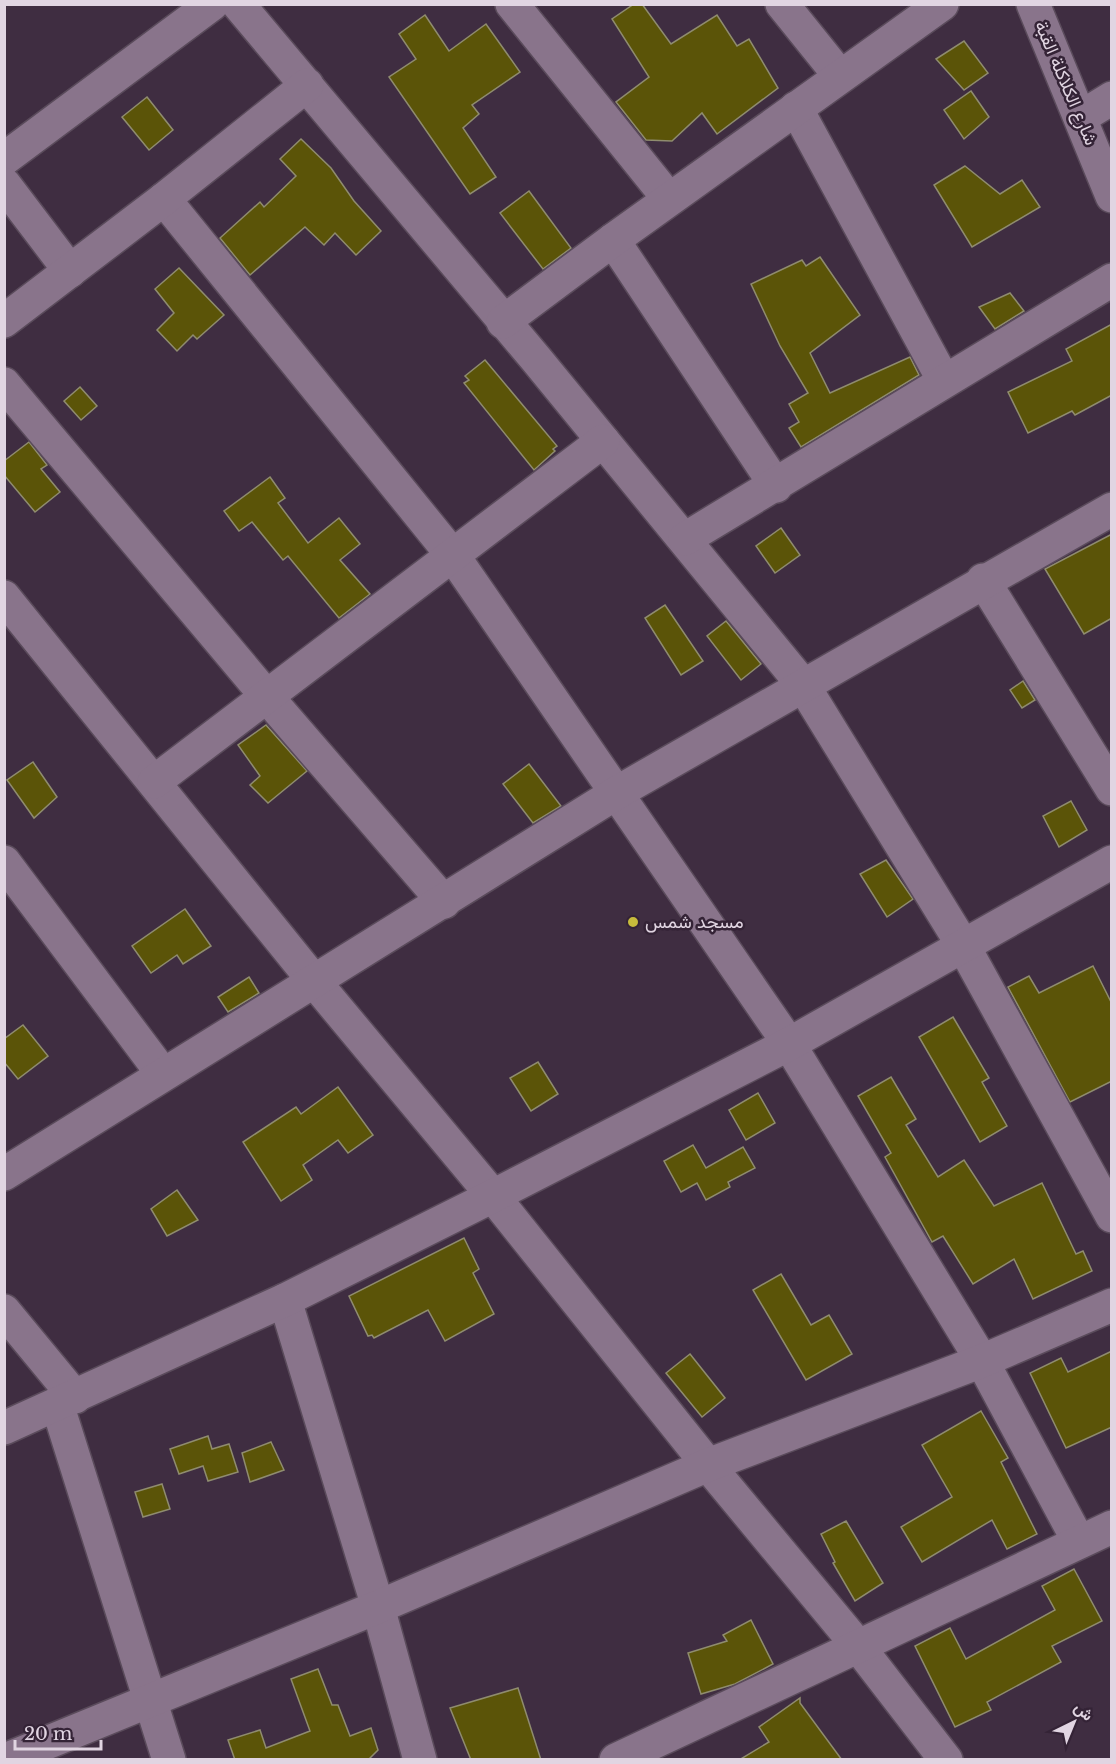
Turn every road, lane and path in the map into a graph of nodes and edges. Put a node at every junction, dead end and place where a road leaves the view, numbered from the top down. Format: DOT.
graph roads {
  1 [pos="212,4"];
  2 [pos="238,4"];
  3 [pos="512,4"];
  4 [pos="782,4"];
  5 [pos="942,4"];
  6 [pos="1033,4"];
  7 [pos="840,76"];
  8 [pos="307,85"];
  9 [pos="796,108"];
  10 [pos="1102,109"];
  11 [pos="4,159"];
  12 [pos="4,184"];
  13 [pos="1112,196"];
  14 [pos="164,199"];
  15 [pos="669,200"];
  16 [pos="613,240"];
  17 [pos="70,271"];
  18 [pos="1112,280"];
  19 [pos="4,321"];
  20 [pos="503,322"];
  21 [pos="944,381"];
  22 [pos="4,384"];
  23 [pos="603,441"];
  24 [pos="776,486"];
  25 [pos="1112,509"];
  26 [pos="685,539"];
  27 [pos="454,557"];
  28 [pos="983,580"];
  29 [pos="8,608"];
  30 [pos="803,685"];
  31 [pos="268,698"];
  32 [pos="154,782"];
  33 [pos="1112,789"];
  34 [pos="618,792"];
  35 [pos="4,862"];
  36 [pos="1112,862"];
  37 [pos="444,902"];
  38 [pos="964,947"];
  39 [pos="314,981"];
  40 [pos="789,1044"];
  41 [pos="162,1074"];
  42 [pos="4,1174"];
  43 [pos="493,1196"];
  44 [pos="1112,1216"];
  45 [pos="285,1300"];
  46 [pos="1112,1305"];
  47 [pos="4,1311"];
  48 [pos="982,1361"];
  49 [pos="66,1401"];
  50 [pos="4,1428"];
  51 [pos="708,1465"];
  52 [pos="1112,1527"];
  53 [pos="1079,1542"];
  54 [pos="378,1607"];
  55 [pos="858,1646"];
  56 [pos="151,1701"];
  57 [pos="5,1760"];
  58 [pos="170,1760"];
  59 [pos="420,1760"];
  60 [pos="616,1760"];
  61 [pos="946,1760"];
  1 -- 11 [label="street"];
  2 -- 8 [label="street"];
  3 -- 15 [label="street"];
  4 -- 7 [label="street"];
  5 -- 7 [label="street"];
  6 -- 10 [label="street, شارع الكلاكلة القبة"];
  7 -- 9 [label="street"];
  8 -- 14 [label="street"];
  8 -- 20 [label="street"];
  9 -- 15 [label="street"];
  9 -- 21 [label="street"];
  10 -- 13 [label="street, شارع الكلاكلة القبة"];
  12 -- 17 [label="street"];
  14 -- 17 [label="street"];
  14 -- 27 [label="street"];
  15 -- 16 [label="street"];
  16 -- 20 [label="street"];
  16 -- 24 [label="street"];
  17 -- 19 [label="street"];
  18 -- 21 [label="street"];
  20 -- 23 [label="street"];
  21 -- 24 [label="street"];
  22 -- 31 [label="street"];
  23 -- 26 [label="street"];
  23 -- 27 [label="street"];
  24 -- 26 [label="street"];
  25 -- 28 [label="street"];
  26 -- 30 [label="street"];
  27 -- 31 [label="street"];
  27 -- 34 [label="street"];
  28 -- 30 [label="street"];
  28 -- 33 [label="street"];
  29 -- 32 [label="street"];
  30 -- 34 [label="street"];
  30 -- 38 [label="street"];
  31 -- 32 [label="street"];
  31 -- 37 [label="street"];
  32 -- 39 [label="street"];
  34 -- 37 [label="street"];
  34 -- 40 [label="street"];
  35 -- 41 [label="street"];
  36 -- 38 [label="street"];
  37 -- 39 [label="street"];
  38 -- 40 [label="street"];
  38 -- 44 [label="street"];
  39 -- 41 [label="street"];
  39 -- 43 [label="street"];
  40 -- 43 [label="street"];
  40 -- 48 [label="street"];
  41 -- 42 [label="street"];
  43 -- 45 [label="street"];
  43 -- 51 [label="street"];
  45 -- 49 [label="street"];
  45 -- 54 [label="street"];
  46 -- 48 [label="street"];
  47 -- 49 [label="street"];
  48 -- 51 [label="street"];
  48 -- 53 [label="street"];
  49 -- 50 [label="street"];
  49 -- 56 [label="street"];
  51 -- 54 [label="street"];
  51 -- 55 [label="street"];
  52 -- 53 [label="street"];
  53 -- 55 [label="street"];
  54 -- 56 [label="street"];
  54 -- 59 [label="street"];
  55 -- 60 [label="street"];
  55 -- 61 [label="street"];
  56 -- 57 [label="street"];
  56 -- 58 [label="street"];
}
